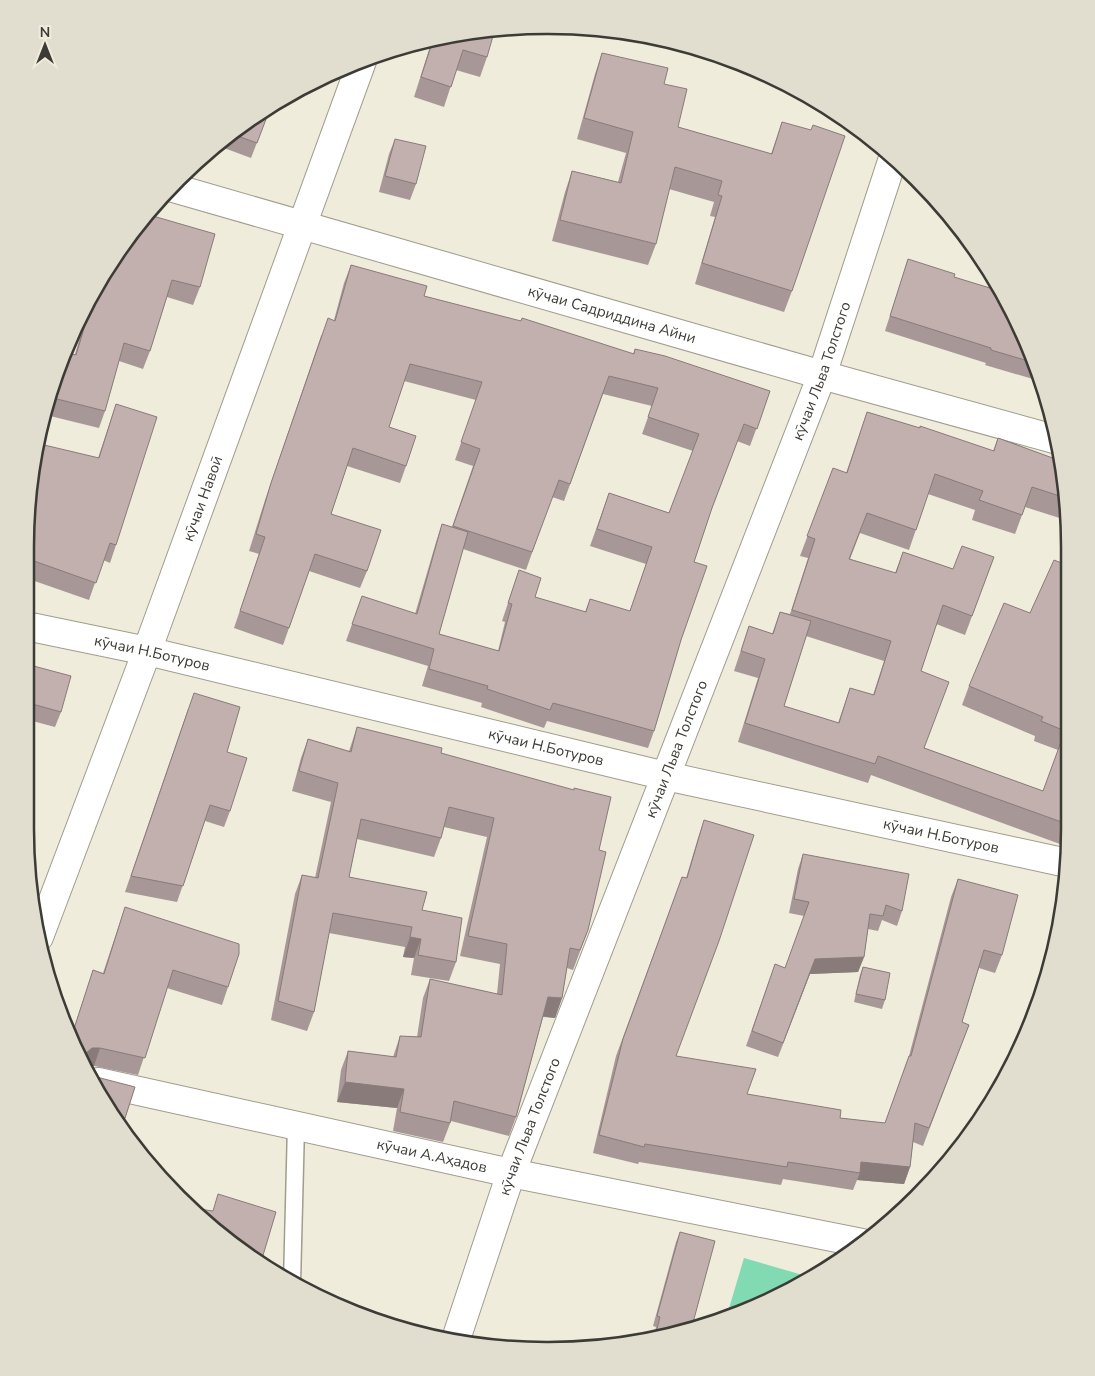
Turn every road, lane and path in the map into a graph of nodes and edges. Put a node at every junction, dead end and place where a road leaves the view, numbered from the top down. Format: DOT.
graph roads {
  1 [pos="359,70"];
  2 [pos="891,165"];
  3 [pos="179,190"];
  4 [pos="302,226"];
  5 [pos="822,375"];
  6 [pos="1049,438"];
  7 [pos="34,628"];
  8 [pos="147,650"];
  9 [pos="666,776"];
  10 [pos="1060,861"];
  11 [pos="43,925"];
  12 [pos="102,1083"];
  13 [pos="296,1126"];
  14 [pos="511,1173"];
  15 [pos="853,1241"];
  16 [pos="292,1274"];
  17 [pos="458,1334"];
  1 -- 4 [label="street, кӯчаи Навоӣ"];
  2 -- 5 [label="street, кӯчаи Льва Толстого"];
  3 -- 4 [label="street, кӯчаи Садриддина Айни"];
  4 -- 5 [label="street, кӯчаи Садриддина Айни"];
  4 -- 8 [label="street, кӯчаи Навоӣ"];
  5 -- 6 [label="street, кӯчаи Садриддина Айни"];
  5 -- 9 [label="street, кӯчаи Льва Толстого"];
  7 -- 8 [label="street, кӯчаи Н.Ботуров"];
  8 -- 9 [label="street, кӯчаи Н.Ботуров"];
  8 -- 11 [label="street, кӯчаи Навоӣ"];
  9 -- 10 [label="street, кӯчаи Н.Ботуров"];
  9 -- 14 [label="street, кӯчаи Льва Толстого"];
  12 -- 13 [label="street, кӯчаи А.Аҳадов"];
  13 -- 14 [label="street, кӯчаи А.Аҳадов"];
  13 -- 16 [label="lane"];
  14 -- 15 [label="street, кӯчаи А.Аҳадов"];
  14 -- 17 [label="street, кӯчаи Льва Толстого"];
}
